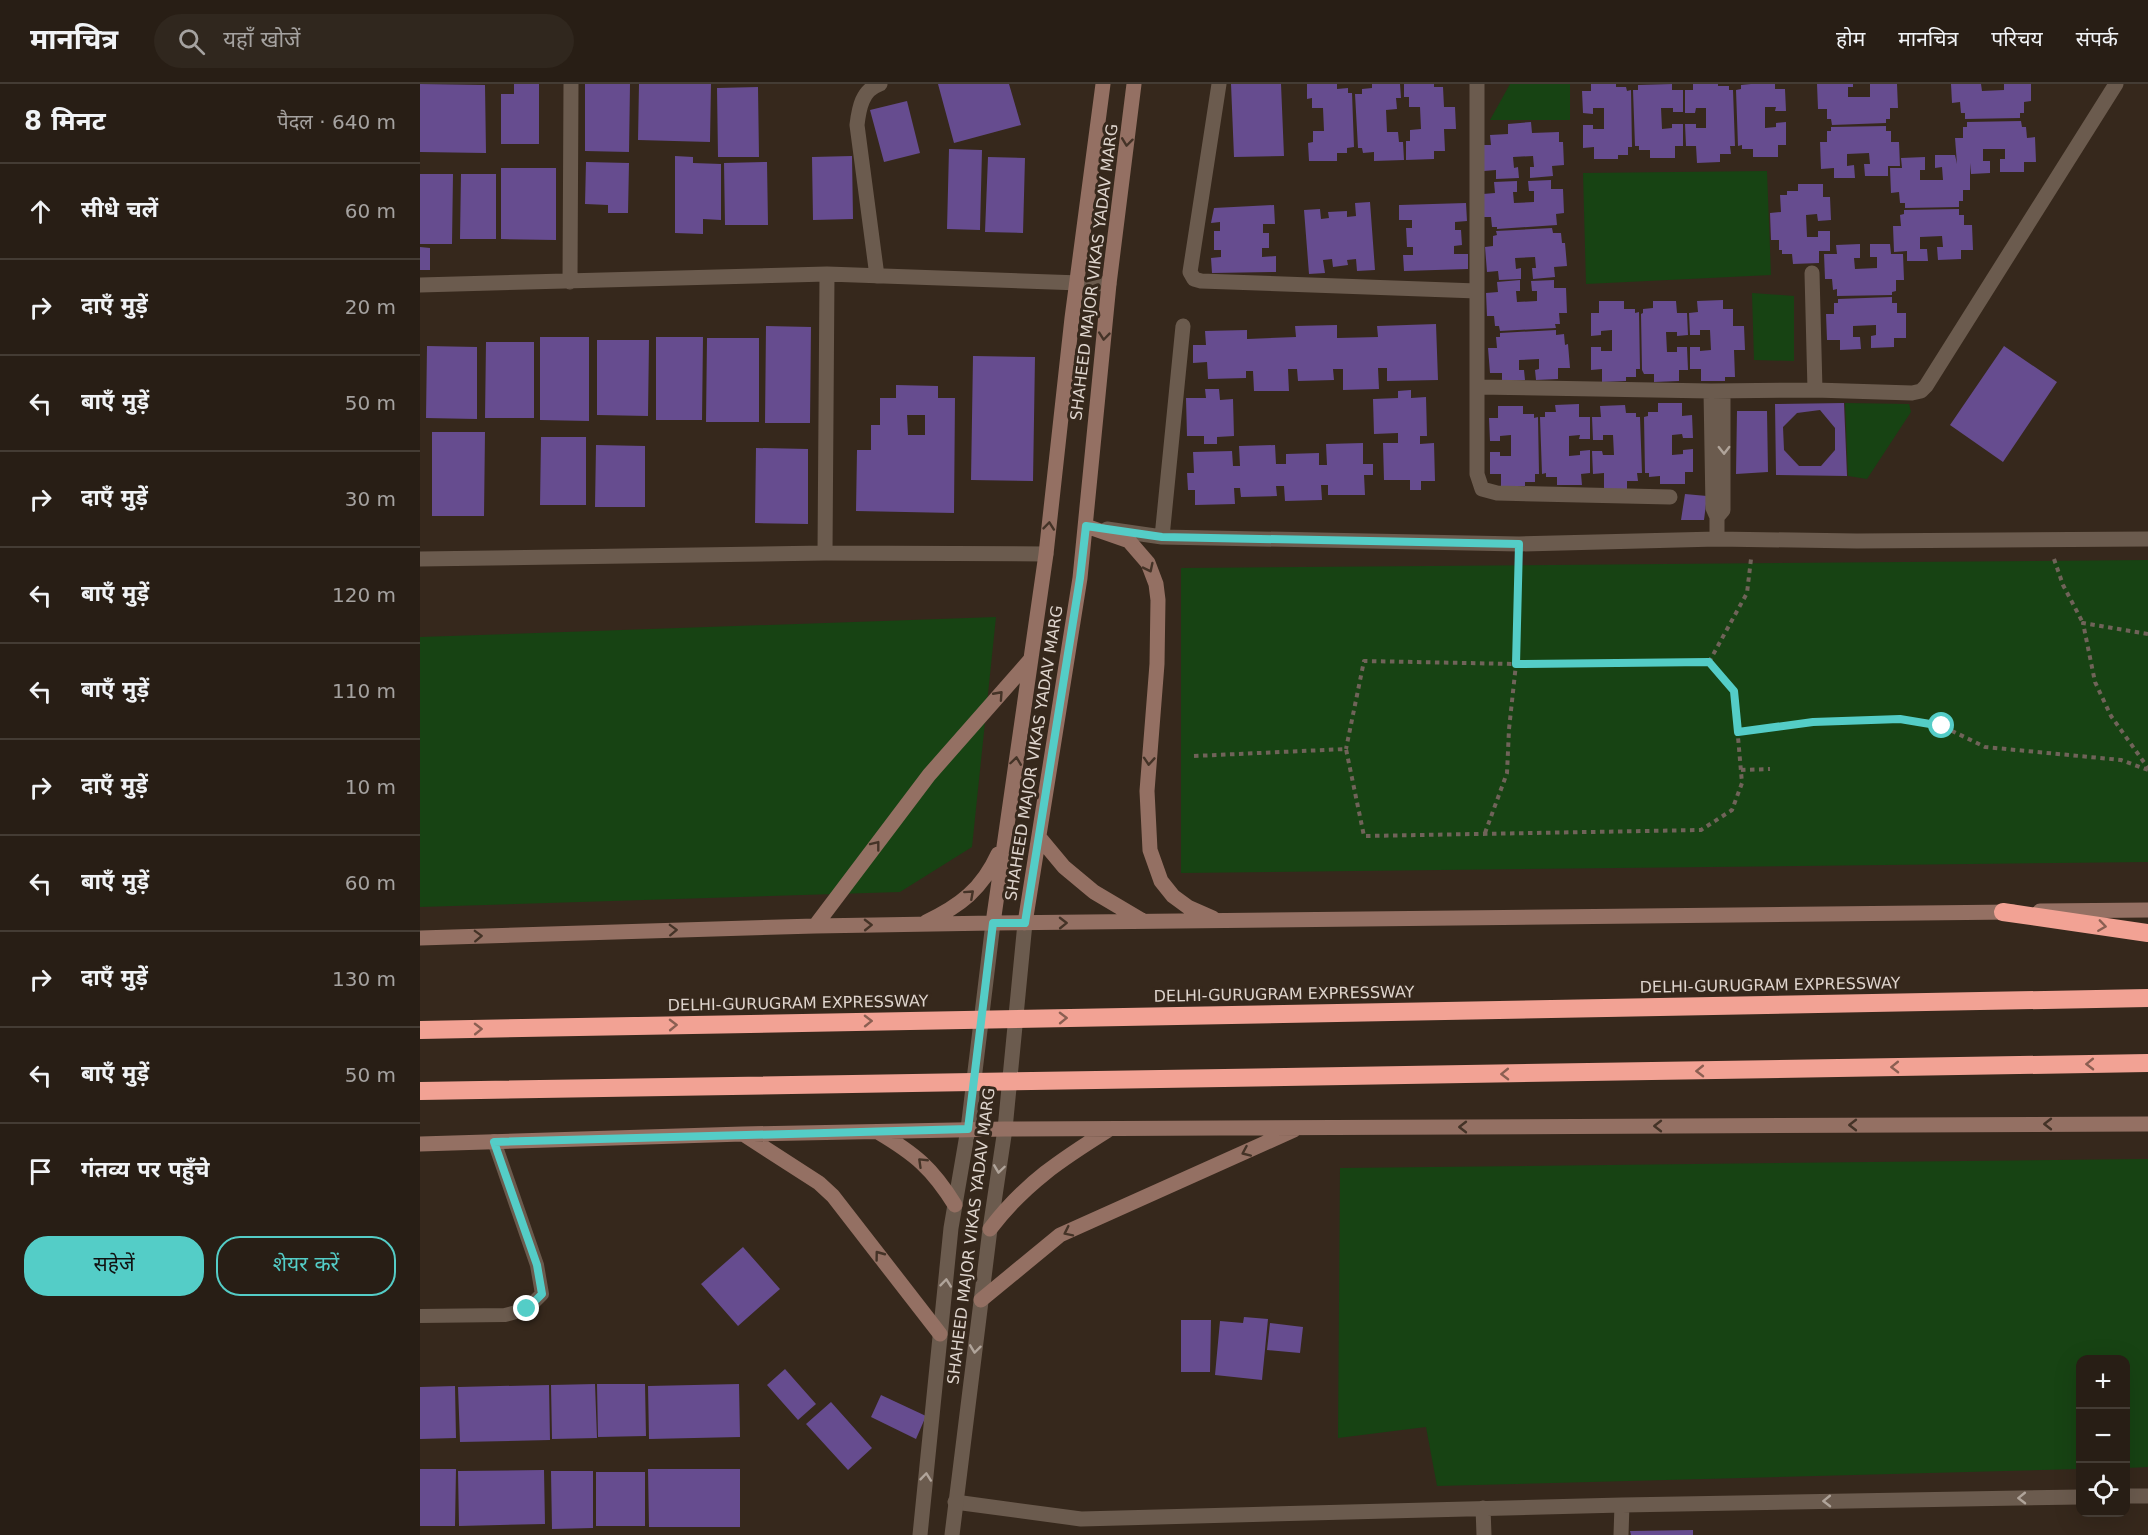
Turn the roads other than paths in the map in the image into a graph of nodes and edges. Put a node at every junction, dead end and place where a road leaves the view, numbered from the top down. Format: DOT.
graph roads {
  1 [pos="571,84"];
  2 [pos="880,84"];
  3 [pos="1102,84"];
  4 [pos="1134,84"];
  5 [pos="1219,84"];
  6 [pos="1477,84"];
  7 [pos="2116,84"];
  8 [pos="1812,273"];
  9 [pos="827,274"];
  10 [pos="877,276"];
  11 [pos="570,282"];
  12 [pos="1078,284"];
  13 [pos="1109,284"];
  14 [pos="420,285"];
  15 [pos="1477,291"];
  16 [pos="1183,326"];
  17 [pos="1477,387"];
  18 [pos="1815,390"];
  19 [pos="1717,391"];
  20 [pos="1670,497"];
  21 [pos="1086,526"];
  22 [pos="1162,537"];
  23 [pos="1717,539"];
  24 [pos="2148,539"];
  25 [pos="825,553"];
  26 [pos="1046,554"];
  27 [pos="420,559"];
  28 [pos="1031,659"];
  29 [pos="1039,837"];
  30 [pos="1005,838"];
  31 [pos="2148,910"];
  32 [pos="2003,912"];
  33 [pos="1219,921"];
  34 [pos="1145,922"];
  35 [pos="993,923"];
  36 [pos="1025,923"];
  37 [pos="921,924"];
  38 [pos="815,926"];
  39 [pos="2148,933"];
  40 [pos="420,938"];
  41 [pos="2148,998"];
  42 [pos="420,1030"];
  43 [pos="2148,1063"];
  44 [pos="420,1091"];
  45 [pos="2148,1124"];
  46 [pos="1299,1128"];
  47 [pos="968,1129"];
  48 [pos="1005,1129"];
  49 [pos="1110,1129"];
  50 [pos="877,1132"];
  51 [pos="743,1134"];
  52 [pos="494,1142"];
  53 [pos="420,1144"];
  54 [pos="955,1205"];
  55 [pos="990,1228"];
  56 [pos="981,1300"];
  57 [pos="420,1316"];
  58 [pos="940,1334"];
  59 [pos="2130,1496"];
  60 [pos="2148,1496"];
  61 [pos="2076,1497"];
  62 [pos="955,1502"];
  63 [pos="1622,1505"];
  64 [pos="1483,1508"];
  65 [pos="920,1535"];
  66 [pos="952,1535"];
  67 [pos="1484,1535"];
  68 [pos="1621,1535"];
  1 -- 11 [label="street"];
  2 -- 10 [label="street"];
  3 -- 12 [label="main road, SHAHEED MAJOR VIKAS YADAV MARG"];
  4 -- 13 [label="main road, SHAHEED MAJOR VIKAS YADAV MARG, one-way"];
  5 -- 15 [label="street"];
  6 -- 15 [label="street"];
  7 -- 18 [label="street"];
  8 -- 18 [label="street"];
  9 -- 10 [label="street"];
  9 -- 11 [label="street"];
  9 -- 25 [label="street"];
  10 -- 12 [label="street"];
  11 -- 14 [label="street"];
  12 -- 13 [label="street"];
  26 -- 12 [label="main road, SHAHEED MAJOR VIKAS YADAV MARG, one-way"];
  13 -- 21 [label="main road, SHAHEED MAJOR VIKAS YADAV MARG, one-way"];
  15 -- 17 [label="street"];
  16 -- 22 [label="street"];
  17 -- 19 [label="street"];
  17 -- 20 [label="street"];
  18 -- 19 [label="street"];
  19 -- 23 [label="street"];
  21 -- 22 [label="street"];
  21 -- 29 [label="main road, SHAHEED MAJOR VIKAS YADAV MARG"];
  21 -- 33 [label="main road, one-way"];
  22 -- 23 [label="street"];
  23 -- 24 [label="street"];
  25 -- 26 [label="street"];
  25 -- 27 [label="street"];
  26 -- 28 [label="main road, SHAHEED MAJOR VIKAS YADAV MARG"];
  30 -- 28 [label="main road, SHAHEED MAJOR VIKAS YADAV MARG, one-way"];
  38 -- 28 [label="main road, one-way"];
  29 -- 34 [label="main road"];
  29 -- 36 [label="main road, SHAHEED MAJOR VIKAS YADAV MARG"];
  30 -- 35 [label="main road, SHAHEED MAJOR VIKAS YADAV MARG"];
  37 -- 30 [label="main road, one-way"];
  31 -- 32 [label="main road"];
  32 -- 33 [label="main road"];
  32 -- 39 [label="highway, one-way"];
  33 -- 34 [label="main road"];
  36 -- 34 [label="main road, one-way"];
  35 -- 36 [label="main road"];
  35 -- 37 [label="main road"];
  35 -- 47 [label="street, SHAHEED MAJOR VIKAS YADAV MARG"];
  36 -- 48 [label="street, SHAHEED MAJOR VIKAS YADAV MARG"];
  38 -- 37 [label="main road, one-way"];
  40 -- 38 [label="main road, one-way"];
  42 -- 41 [label="highway, DELHI-GURUGRAM EXPRESSWAY, one-way"];
  43 -- 44 [label="highway, one-way"];
  45 -- 46 [label="main road, one-way"];
  46 -- 49 [label="main road"];
  46 -- 56 [label="main road, one-way"];
  47 -- 48 [label="main road"];
  47 -- 50 [label="main road"];
  47 -- 54 [label="street, SHAHEED MAJOR VIKAS YADAV MARG"];
  48 -- 49 [label="main road"];
  48 -- 55 [label="street, SHAHEED MAJOR VIKAS YADAV MARG, one-way"];
  49 -- 55 [label="main road"];
  50 -- 51 [label="main road"];
  54 -- 50 [label="main road, one-way"];
  51 -- 52 [label="main road"];
  58 -- 51 [label="main road, one-way"];
  52 -- 53 [label="main road"];
  52 -- 57 [label="lane"];
  58 -- 54 [label="street, SHAHEED MAJOR VIKAS YADAV MARG, one-way"];
  55 -- 56 [label="street, SHAHEED MAJOR VIKAS YADAV MARG"];
  56 -- 62 [label="street, SHAHEED MAJOR VIKAS YADAV MARG, one-way"];
  65 -- 58 [label="street, SHAHEED MAJOR VIKAS YADAV MARG, one-way"];
  59 -- 60 [label="street"];
  61 -- 63 [label="street, one-way"];
  62 -- 64 [label="street"];
  62 -- 66 [label="street, SHAHEED MAJOR VIKAS YADAV MARG"];
  63 -- 64 [label="street"];
  63 -- 68 [label="street"];
  64 -- 67 [label="street"];
}
